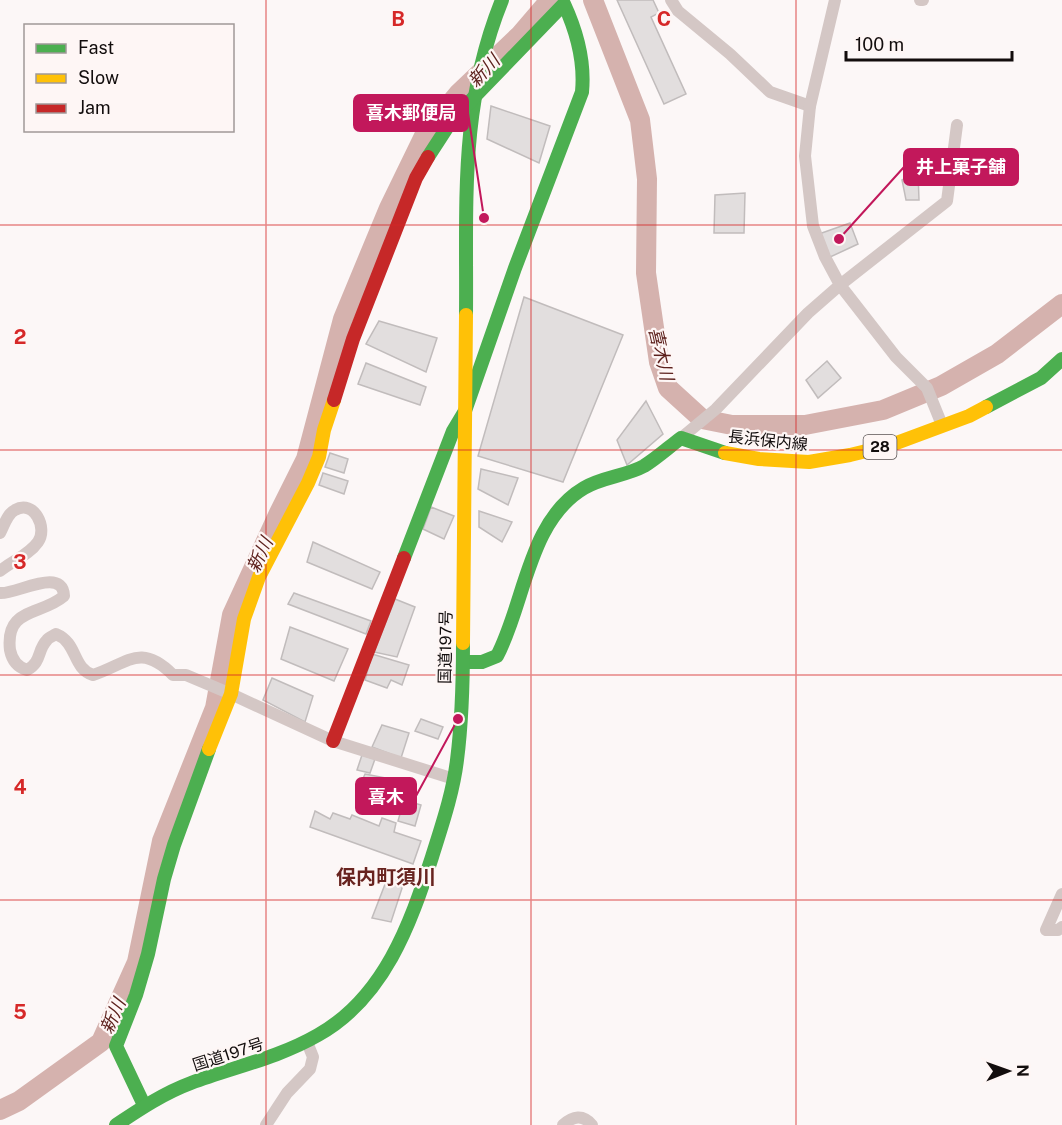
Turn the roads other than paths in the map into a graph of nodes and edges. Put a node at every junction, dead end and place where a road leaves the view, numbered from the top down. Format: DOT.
graph roads {
  1 [pos="502,0"];
  2 [pos="671,0"];
  3 [pos="835,0"];
  4 [pos="473,96"];
  5 [pos="810,106"];
  6 [pos="957,125"];
  7 [pos="840,285"];
  8 [pos="1062,359"];
  9 [pos="465,411"];
  10 [pos="941,423"];
  11 [pos="684,436"];
  12 [pos="0,534"];
  13 [pos="0,571"];
  14 [pos="0,593"];
  15 [pos="463,662"];
  16 [pos="231,694"];
  17 [pos="333,741"];
  18 [pos="454,779"];
  19 [pos="1062,894"];
  20 [pos="1062,927"];
  21 [pos="307,1042"];
  22 [pos="144,1105"];
  23 [pos="116,1125"];
  24 [pos="266,1125"];
  25 [pos="563,1125"];
  26 [pos="592,1125"];
  1 -- 4 [label="main road, 国道197号"];
  2 -- 5 [label="street"];
  3 -- 5 [label="street"];
  4 -- 9 [label="main road, 国道197号"];
  4 -- 9 [label="main road"];
  4 -- 16 [label="main road"];
  5 -- 7 [label="street"];
  6 -- 7 [label="street"];
  7 -- 10 [label="street"];
  7 -- 11 [label="street"];
  8 -- 10 [label="main road, 長浜保内線 / 28"];
  9 -- 15 [label="main road, 国道197号"];
  9 -- 17 [label="main road"];
  10 -- 11 [label="main road, 長浜保内線 / 28"];
  11 -- 15 [label="main road"];
  12 -- 13 [label="street"];
  14 -- 16 [label="street"];
  15 -- 18 [label="main road, 国道197号"];
  16 -- 17 [label="street"];
  16 -- 22 [label="main road"];
  17 -- 18 [label="street"];
  18 -- 21 [label="main road, 国道197号"];
  19 -- 20 [label="street"];
  21 -- 22 [label="main road, 国道197号"];
  21 -- 24 [label="street"];
  22 -- 23 [label="main road, 国道197号"];
  25 -- 26 [label="street"];
}
